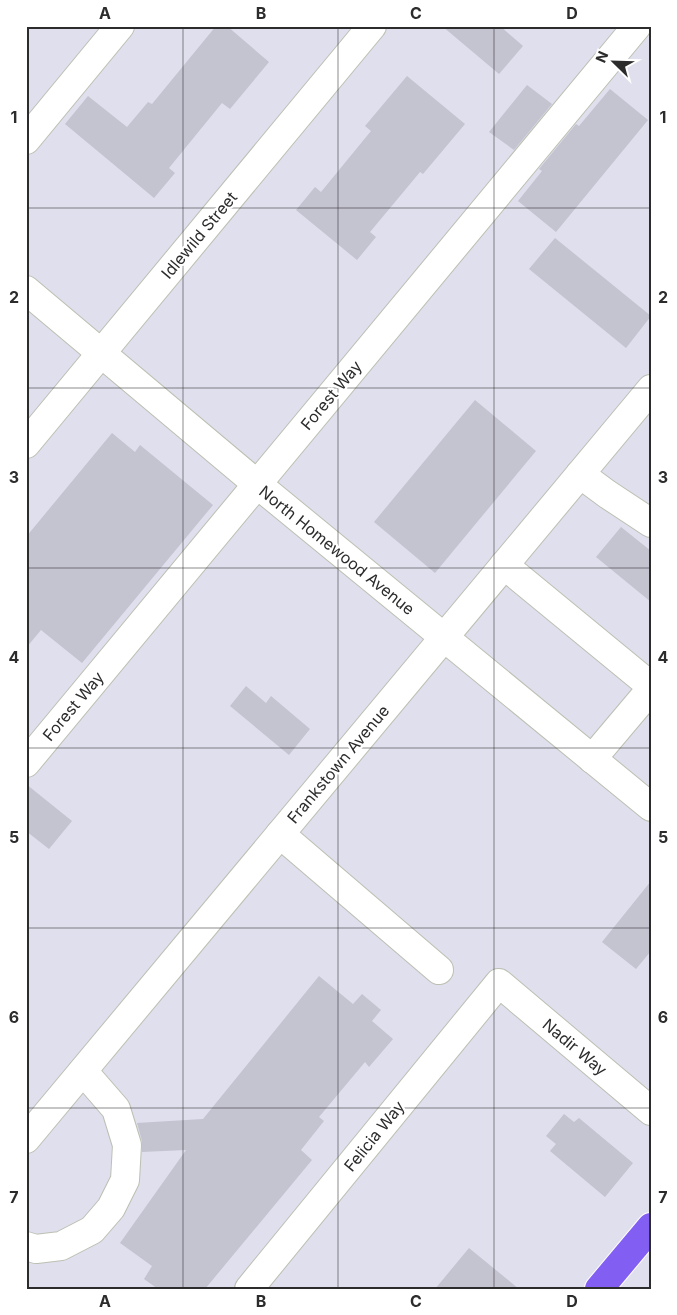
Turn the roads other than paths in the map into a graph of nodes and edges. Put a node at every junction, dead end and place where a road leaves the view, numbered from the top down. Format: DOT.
graph roads {
  1 [pos="120,26"];
  2 [pos="372,26"];
  3 [pos="637,26"];
  4 [pos="26,140"];
  5 [pos="26,290"];
  6 [pos="100,354"];
  7 [pos="651,389"];
  8 [pos="26,444"];
  9 [pos="580,474"];
  10 [pos="257,484"];
  11 [pos="646,520"];
  12 [pos="651,544"];
  13 [pos="504,565"];
  14 [pos="444,638"];
  15 [pos="651,687"];
  16 [pos="592,759"];
  17 [pos="26,763"];
  18 [pos="650,805"];
  19 [pos="280,834"];
  20 [pos="439,970"];
  21 [pos="499,983"];
  22 [pos="83,1071"];
  23 [pos="651,1111"];
  24 [pos="26,1139"];
  25 [pos="651,1226"];
  26 [pos="26,1246"];
  27 [pos="249,1289"];
  28 [pos="599,1289"];
  1 -- 4 [label="street"];
  2 -- 6 [label="street, Idlewild Street"];
  3 -- 10 [label="street, Forest Way"];
  5 -- 6 [label="street, North Homewood Avenue"];
  6 -- 8 [label="street, Idlewild Street"];
  6 -- 10 [label="street, North Homewood Avenue"];
  7 -- 9 [label="street, Frankstown Avenue"];
  9 -- 11 [label="street"];
  9 -- 13 [label="street, Frankstown Avenue"];
  10 -- 14 [label="street, North Homewood Avenue"];
  10 -- 17 [label="street, Forest Way"];
  11 -- 12 [label="street"];
  13 -- 14 [label="street, Frankstown Avenue"];
  13 -- 15 [label="street"];
  14 -- 16 [label="street, North Homewood Avenue"];
  14 -- 19 [label="street, Frankstown Avenue"];
  15 -- 16 [label="street"];
  16 -- 18 [label="street, North Homewood Avenue"];
  19 -- 20 [label="street"];
  19 -- 22 [label="street, Frankstown Avenue"];
  21 -- 23 [label="street, Nadir Way"];
  21 -- 27 [label="street, Felicia Way"];
  22 -- 24 [label="street, Frankstown Avenue"];
  22 -- 26 [label="street"];
  25 -- 28 [label="main road"];
}
